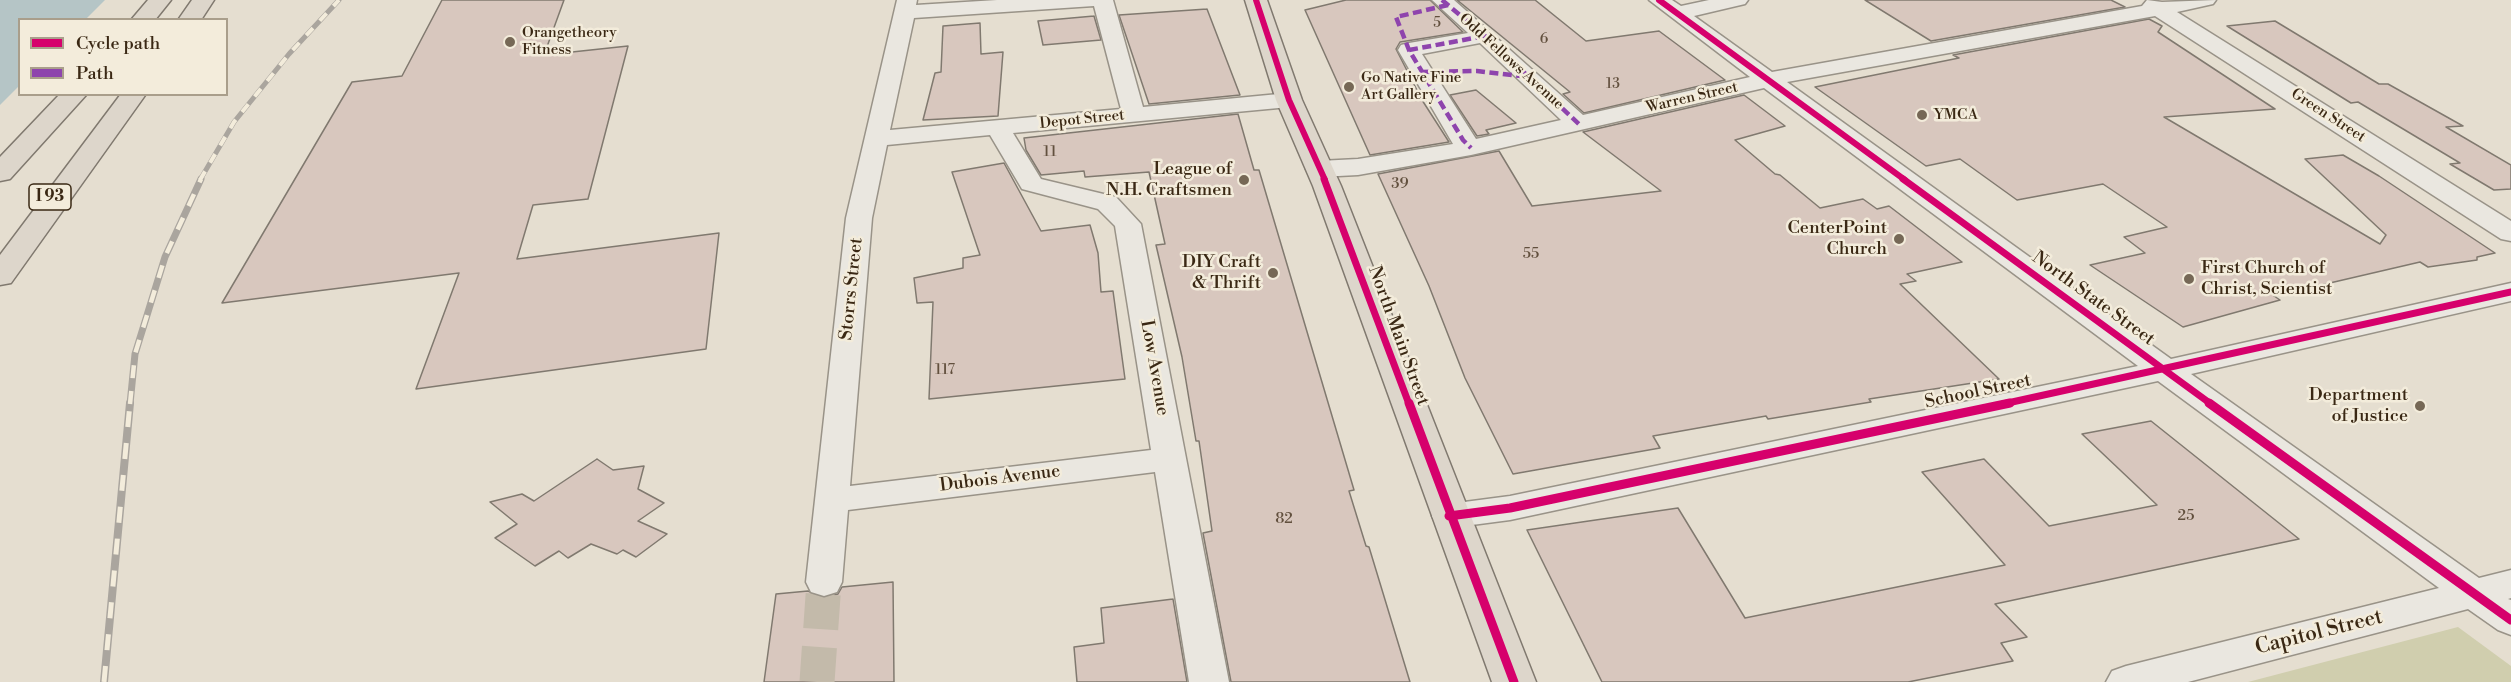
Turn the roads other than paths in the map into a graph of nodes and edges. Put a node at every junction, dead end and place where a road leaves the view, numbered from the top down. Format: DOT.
graph roads {
  1 [pos="160,0"];
  2 [pos="203,0"];
  3 [pos="1095,0"];
  4 [pos="1103,0"];
  5 [pos="1256,0"];
  6 [pos="1442,0"];
  7 [pos="1738,0"];
  8 [pos="2206,0"];
  9 [pos="2153,5"];
  10 [pos="906,6"];
  11 [pos="1669,7"];
  12 [pos="144,18"];
  13 [pos="190,18"];
  14 [pos="1485,36"];
  15 [pos="1770,80"];
  16 [pos="73,96"];
  17 [pos="133,96"];
  18 [pos="1289,100"];
  19 [pos="1134,115"];
  20 [pos="1580,125"];
  21 [pos="998,129"];
  22 [pos="875,140"];
  23 [pos="99,144"];
  24 [pos="1471,148"];
  25 [pos="1319,169"];
  26 [pos="0,173"];
  27 [pos="2511,232"];
  28 [pos="0,251"];
  29 [pos="0,276"];
  30 [pos="2511,292"];
  31 [pos="2164,370"];
  32 [pos="1170,459"];
  33 [pos="831,500"];
  34 [pos="1449,516"];
  35 [pos="824,582"];
  36 [pos="2511,584"];
  37 [pos="2474,593"];
  38 [pos="2511,620"];
  39 [pos="1209,682"];
  40 [pos="1514,682"];
  41 [pos="2126,682"];
  1 -- 12 [label="main road"];
  2 -- 13 [label="main road"];
  3 -- 10 [label="street"];
  4 -- 19 [label="street"];
  5 -- 18 [label="main road, North Main Street"];
  6 -- 14 [label="street, Odd Fellows Avenue"];
  7 -- 11 [label="street"];
  8 -- 9 [label="street, Warren Street"];
  9 -- 15 [label="street, Warren Street"];
  9 -- 27 [label="street, Green Street"];
  10 -- 22 [label="street, Storrs Street"];
  11 -- 15 [label="street, North State Street"];
  14 -- 20 [label="street, Odd Fellows Avenue"];
  14 -- 24 [label="street"];
  15 -- 20 [label="street, Warren Street"];
  15 -- 31 [label="street, North State Street"];
  16 -- 26 [label="main road"];
  17 -- 23 [label="main road, I 93"];
  18 -- 19 [label="street, Depot Street"];
  18 -- 25 [label="main road, North Main Street"];
  19 -- 21 [label="street, Depot Street"];
  20 -- 24 [label="street, Warren Street"];
  21 -- 22 [label="street, Depot Street"];
  21 -- 32 [label="street, Low Avenue"];
  22 -- 33 [label="street, Storrs Street"];
  23 -- 28 [label="main road, I 93"];
  23 -- 29 [label="main road"];
  24 -- 25 [label="street, Warren Street"];
  25 -- 34 [label="main road, North Main Street"];
  30 -- 31 [label="street, School Street"];
  31 -- 34 [label="street, School Street"];
  31 -- 37 [label="street, North State Street"];
  32 -- 33 [label="street, Dubois Avenue"];
  32 -- 39 [label="street, Low Avenue"];
  33 -- 35 [label="street, Storrs Street"];
  34 -- 40 [label="main road, North Main Street"];
  36 -- 37 [label="street, Capitol Street"];
  37 -- 38 [label="street, North State Street"];
  37 -- 41 [label="street, Capitol Street"];
}
